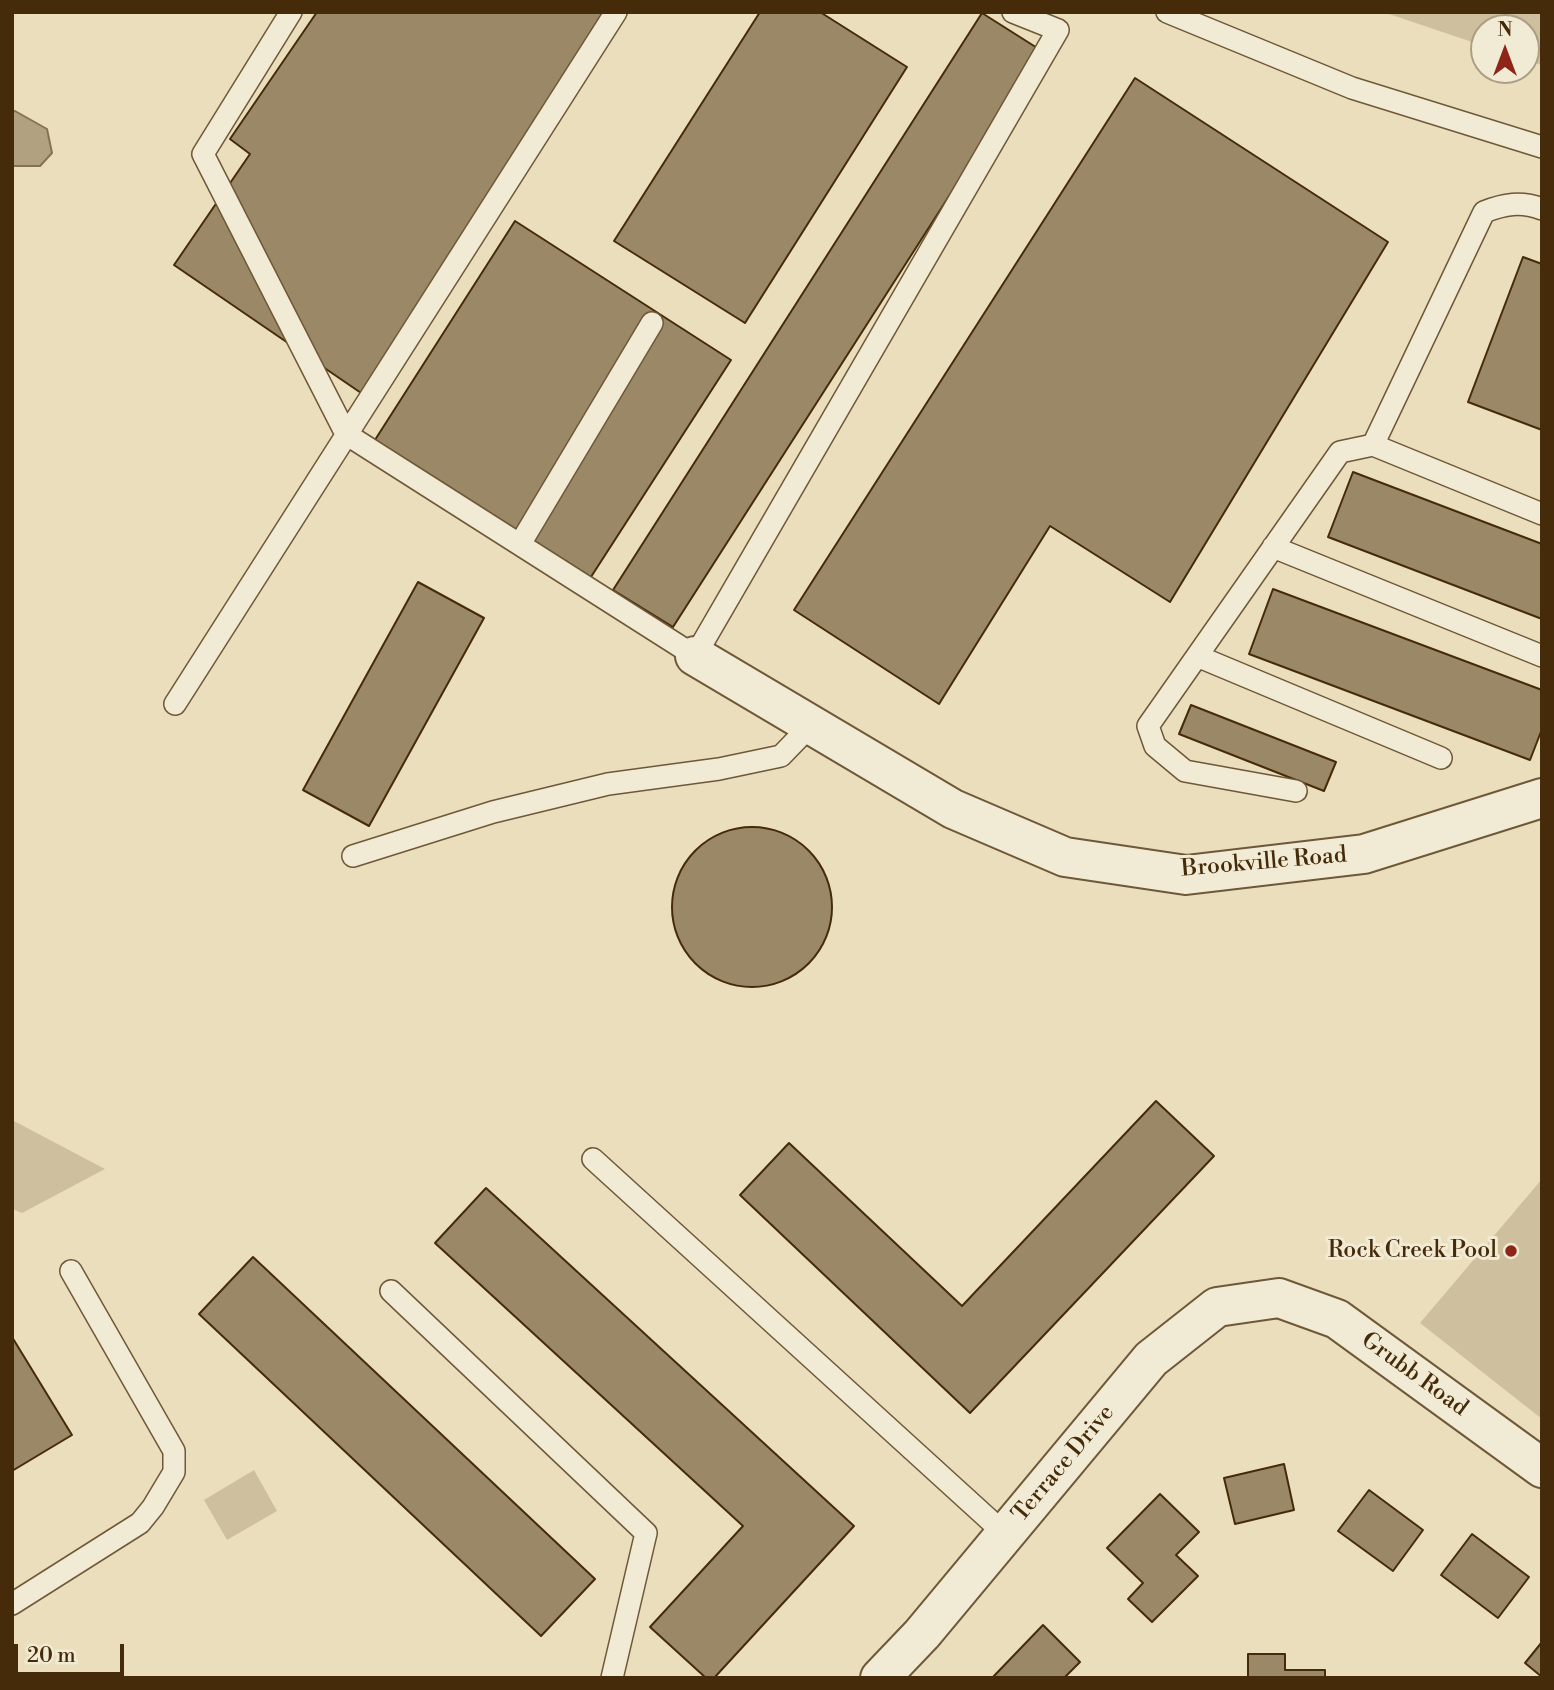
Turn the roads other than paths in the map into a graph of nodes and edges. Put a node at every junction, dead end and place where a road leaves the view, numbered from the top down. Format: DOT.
graph roads {
  1 [pos="291,12"];
  2 [pos="617,12"];
  3 [pos="1013,12"];
  4 [pos="1167,12"];
  5 [pos="1542,147"];
  6 [pos="1542,209"];
  7 [pos="652,323"];
  8 [pos="346,434"];
  9 [pos="1373,445"];
  10 [pos="1542,514"];
  11 [pos="520,544"];
  12 [pos="1273,547"];
  13 [pos="695,656"];
  14 [pos="1197,656"];
  15 [pos="1542,656"];
  16 [pos="176,704"];
  17 [pos="811,725"];
  18 [pos="1441,758"];
  19 [pos="1296,791"];
  20 [pos="1542,797"];
  21 [pos="353,856"];
  22 [pos="593,1159"];
  23 [pos="71,1271"];
  24 [pos="391,1291"];
  25 [pos="1279,1298"];
  26 [pos="1542,1468"];
  27 [pos="1005,1534"];
  28 [pos="12,1604"];
  29 [pos="612,1678"];
  30 [pos="880,1678"];
  1 -- 8 [label="lane"];
  2 -- 8 [label="lane"];
  3 -- 13 [label="lane"];
  4 -- 5 [label="lane"];
  6 -- 9 [label="lane"];
  7 -- 11 [label="lane"];
  8 -- 11 [label="lane"];
  8 -- 16 [label="lane"];
  9 -- 10 [label="lane"];
  9 -- 12 [label="lane"];
  11 -- 13 [label="lane"];
  12 -- 14 [label="lane"];
  12 -- 15 [label="lane"];
  13 -- 17 [label="street, Brookville Road"];
  14 -- 18 [label="lane"];
  14 -- 19 [label="lane"];
  17 -- 20 [label="street, Brookville Road"];
  17 -- 21 [label="lane"];
  22 -- 27 [label="lane"];
  23 -- 28 [label="lane"];
  24 -- 29 [label="lane"];
  25 -- 26 [label="street, Grubb Road"];
  25 -- 27 [label="street, Terrace Drive"];
  27 -- 30 [label="street, Terrace Drive"];
}
